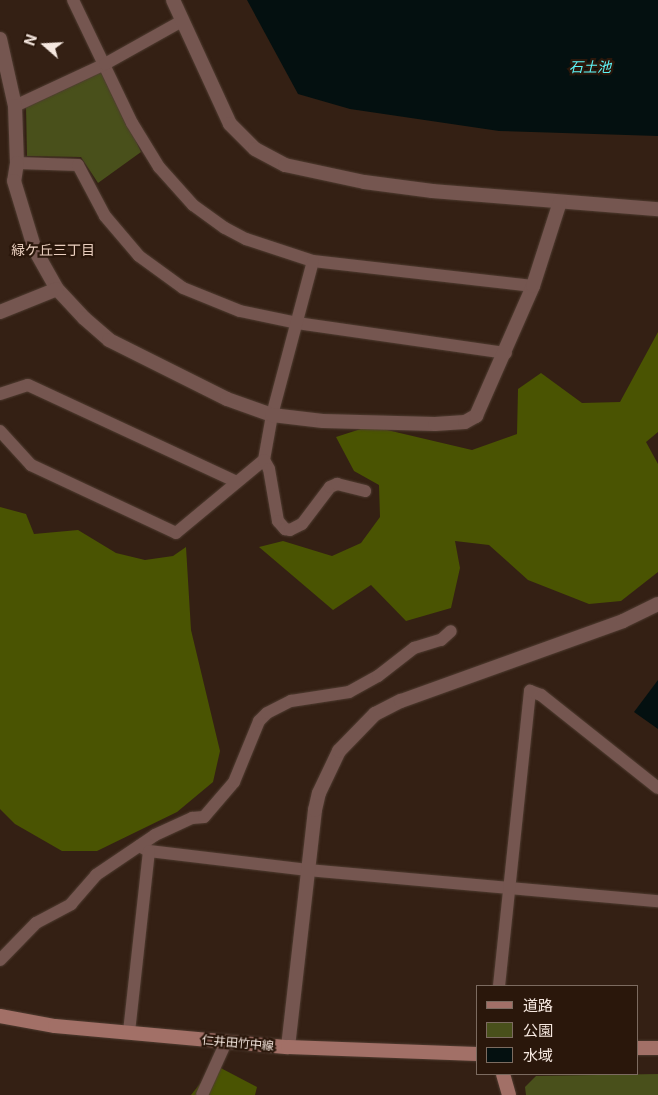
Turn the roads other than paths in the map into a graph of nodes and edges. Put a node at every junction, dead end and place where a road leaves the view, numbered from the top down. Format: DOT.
graph roads {
  1 [pos="73,0"];
  2 [pos="172,0"];
  3 [pos="180,22"];
  4 [pos="0,39"];
  5 [pos="105,64"];
  6 [pos="15,106"];
  7 [pos="18,162"];
  8 [pos="560,202"];
  9 [pos="658,208"];
  10 [pos="313,261"];
  11 [pos="533,286"];
  12 [pos="57,289"];
  13 [pos="0,312"];
  14 [pos="297,323"];
  15 [pos="506,353"];
  16 [pos="0,394"];
  17 [pos="272,415"];
  18 [pos="0,431"];
  19 [pos="264,460"];
  20 [pos="237,482"];
  21 [pos="365,490"];
  22 [pos="658,604"];
  23 [pos="451,631"];
  24 [pos="658,788"];
  25 [pos="144,849"];
  26 [pos="308,870"];
  27 [pos="509,886"];
  28 [pos="658,901"];
  29 [pos="0,960"];
  30 [pos="499,985"];
  31 [pos="0,1016"];
  32 [pos="129,1032"];
  33 [pos="226,1042"];
  34 [pos="288,1047"];
  35 [pos="638,1048"];
  36 [pos="658,1048"];
  37 [pos="476,1054"];
  38 [pos="503,1075"];
  39 [pos="202,1095"];
  40 [pos="509,1095"];
  1 -- 5 [label="street"];
  2 -- 3 [label="street"];
  3 -- 5 [label="street"];
  3 -- 8 [label="street"];
  4 -- 6 [label="street"];
  5 -- 6 [label="street"];
  5 -- 10 [label="street"];
  6 -- 7 [label="street"];
  7 -- 12 [label="street"];
  7 -- 14 [label="street"];
  8 -- 9 [label="street"];
  8 -- 11 [label="street"];
  10 -- 11 [label="street"];
  10 -- 14 [label="street"];
  11 -- 15 [label="street"];
  12 -- 13 [label="street"];
  12 -- 17 [label="street"];
  14 -- 15 [label="street"];
  14 -- 17 [label="street"];
  15 -- 17 [label="street"];
  16 -- 20 [label="street"];
  17 -- 19 [label="street"];
  18 -- 20 [label="street"];
  19 -- 20 [label="street"];
  19 -- 21 [label="street"];
  22 -- 26 [label="street"];
  23 -- 25 [label="street"];
  24 -- 27 [label="street"];
  25 -- 26 [label="street"];
  25 -- 29 [label="street"];
  25 -- 32 [label="street"];
  26 -- 27 [label="street"];
  26 -- 34 [label="street"];
  27 -- 28 [label="street"];
  27 -- 30 [label="street"];
  31 -- 32 [label="main road, 仁井田竹中線"];
  32 -- 33 [label="main road, 仁井田竹中線"];
  33 -- 34 [label="main road, 仁井田竹中線"];
  33 -- 39 [label="street"];
  34 -- 37 [label="main road, 仁井田竹中線"];
  35 -- 36 [label="main road"];
  38 -- 40 [label="main road"];
}
